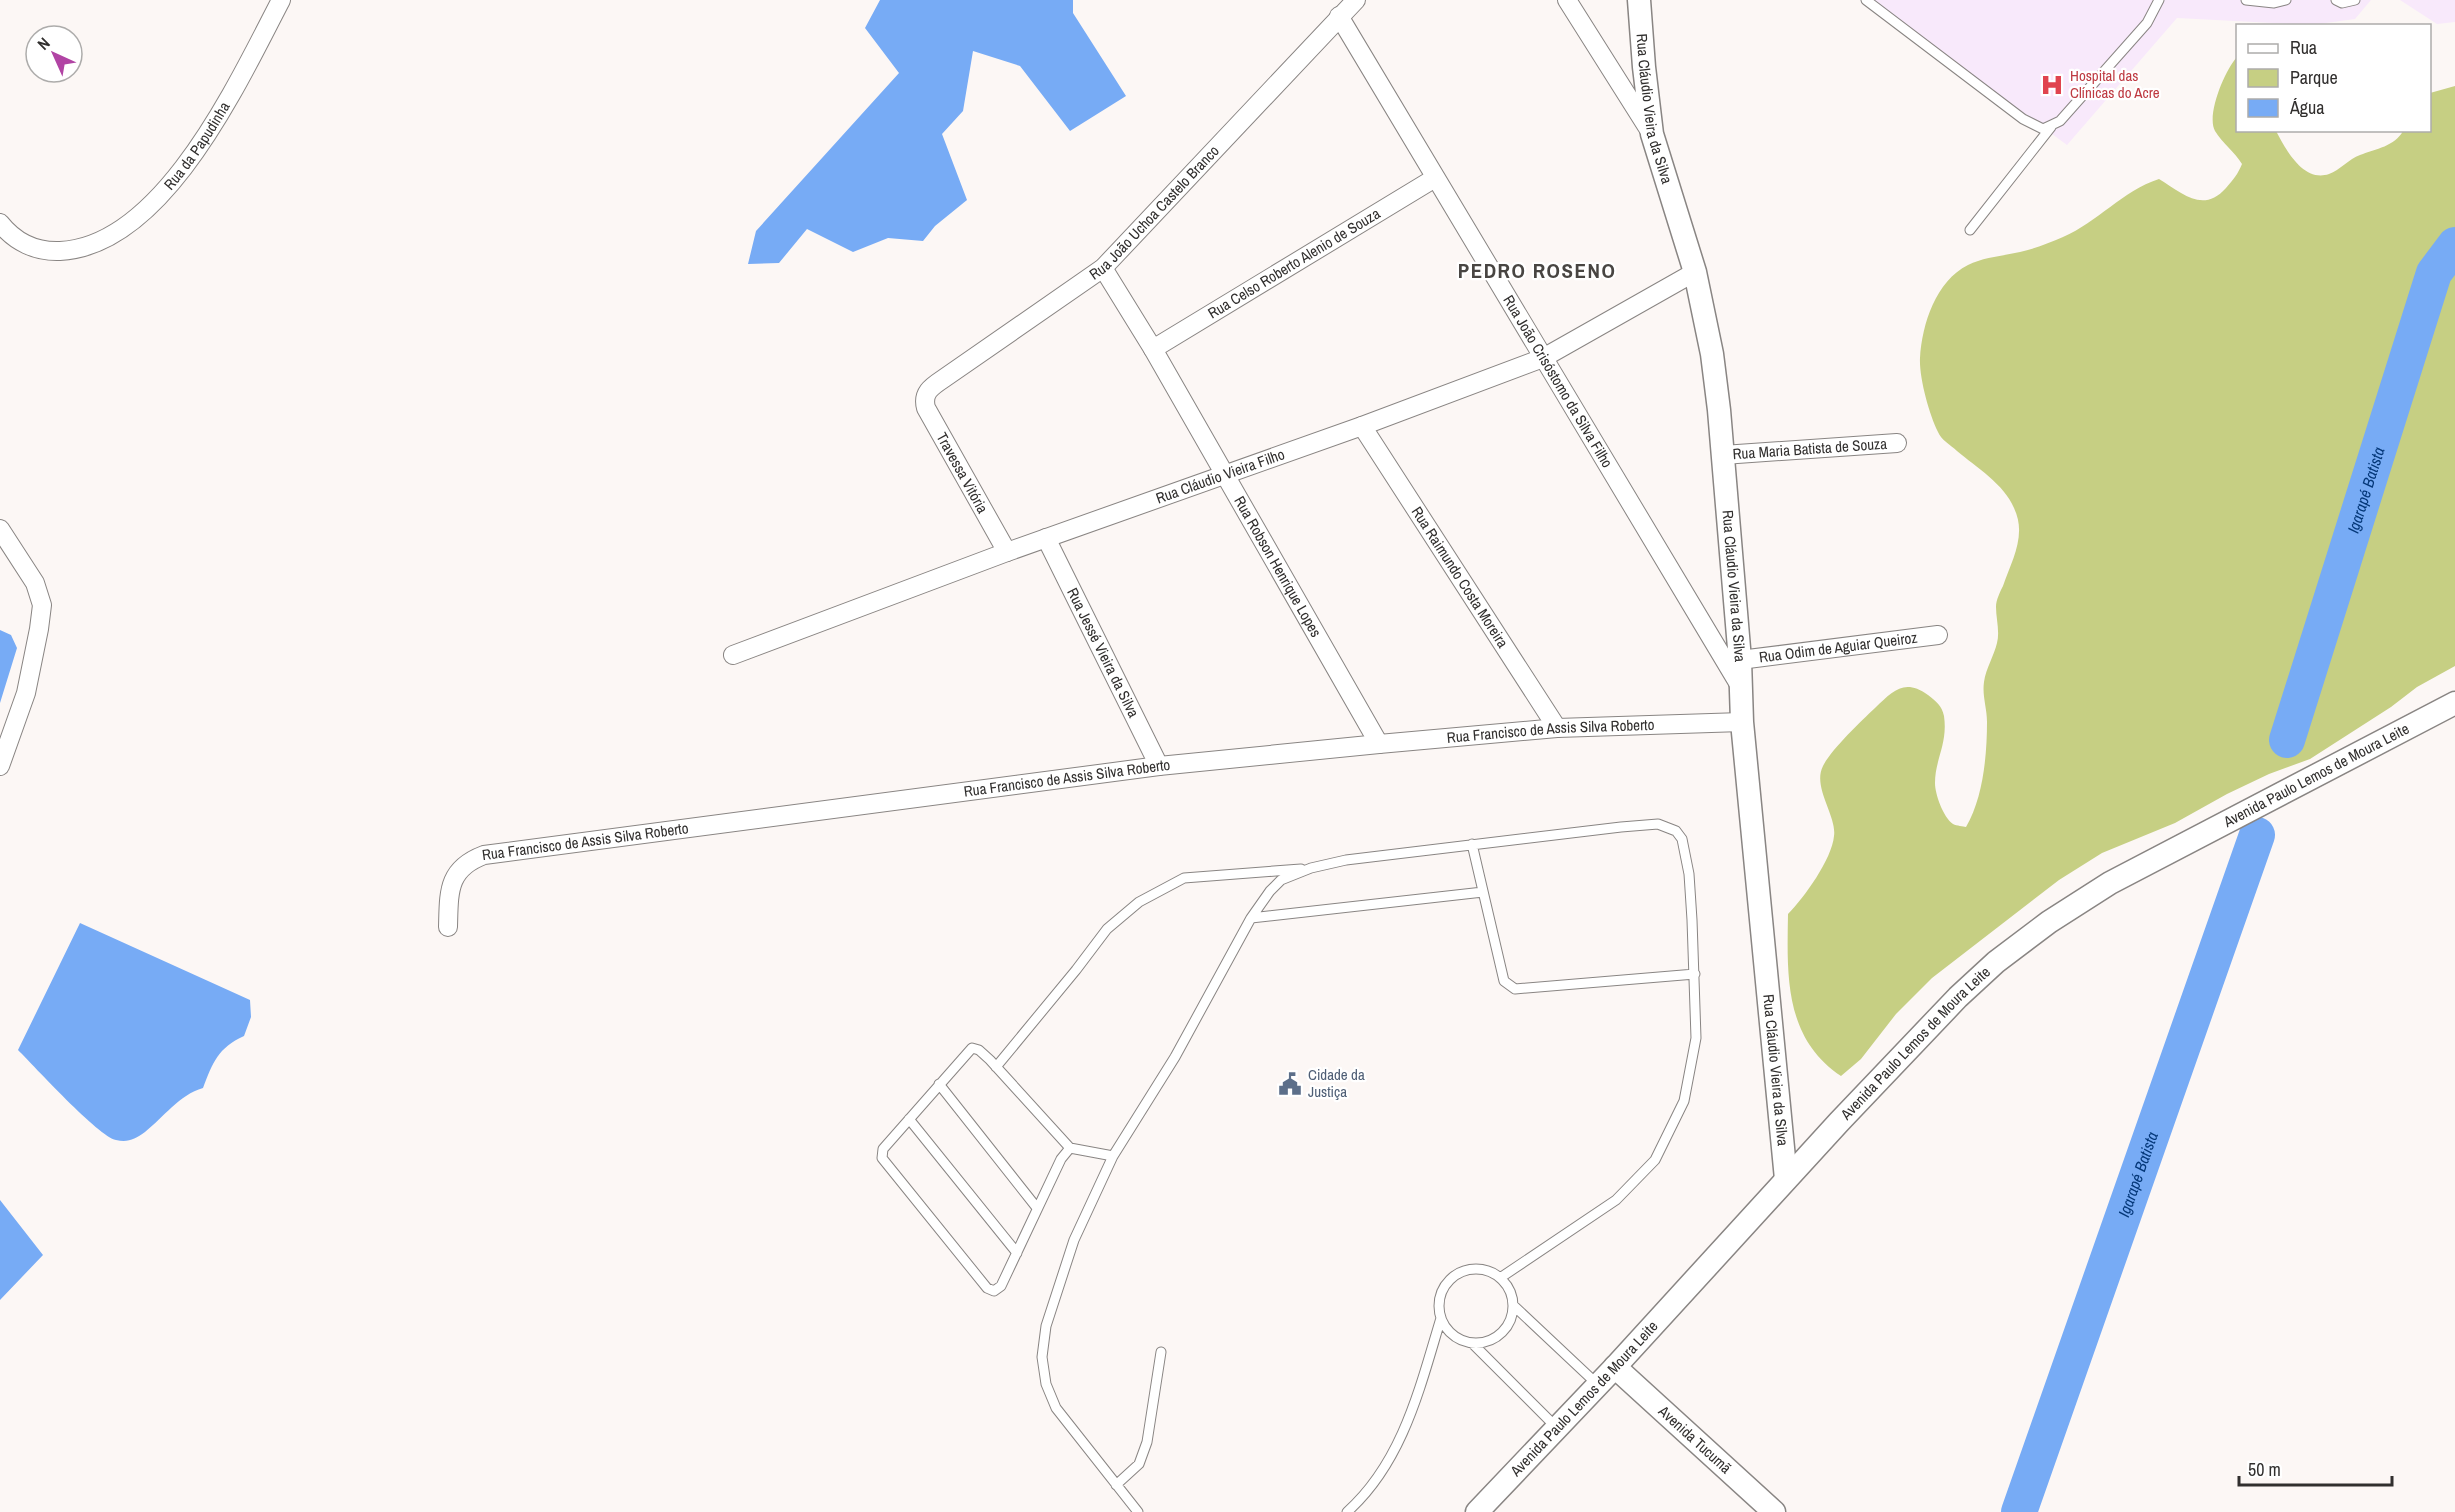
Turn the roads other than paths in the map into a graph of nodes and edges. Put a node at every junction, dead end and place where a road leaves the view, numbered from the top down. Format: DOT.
graph roads {
  1 [pos="281,0"];
  2 [pos="1356,0"];
  3 [pos="1567,0"];
  4 [pos="1639,0"];
  5 [pos="1866,0"];
  6 [pos="2159,0"];
  7 [pos="2246,0"];
  8 [pos="2286,0"];
  9 [pos="2336,0"];
  10 [pos="2355,0"];
  11 [pos="1339,16"];
  12 [pos="2051,127"];
  13 [pos="1652,134"];
  14 [pos="1435,178"];
  15 [pos="0,224"];
  16 [pos="1970,230"];
  17 [pos="1103,268"];
  18 [pos="1695,272"];
  19 [pos="1153,349"];
  20 [pos="1543,358"];
  21 [pos="926,393"];
  22 [pos="1362,426"];
  23 [pos="1897,443"];
  24 [pos="1723,455"];
  25 [pos="1226,475"];
  26 [pos="0,529"];
  27 [pos="1046,538"];
  28 [pos="1006,552"];
  29 [pos="1938,635"];
  30 [pos="733,655"];
  31 [pos="1740,660"];
  32 [pos="1740,686"];
  33 [pos="2455,703"];
  34 [pos="1742,722"];
  35 [pos="1557,729"];
  36 [pos="1379,744"];
  37 [pos="0,766"];
  38 [pos="1159,766"];
  39 [pos="1472,844"];
  40 [pos="1311,868"];
  41 [pos="1483,892"];
  42 [pos="1251,918"];
  43 [pos="448,927"];
  44 [pos="1695,974"];
  45 [pos="996,1067"];
  46 [pos="939,1084"];
  47 [pos="909,1119"];
  48 [pos="1070,1148"];
  49 [pos="1113,1156"];
  50 [pos="1786,1179"];
  51 [pos="1038,1208"];
  52 [pos="1017,1253"];
  53 [pos="1500,1278"];
  54 [pos="1513,1305"];
  55 [pos="1441,1318"];
  56 [pos="1472,1343"];
  57 [pos="1161,1352"];
  58 [pos="1615,1367"];
  59 [pos="1597,1384"];
  60 [pos="1556,1427"];
  61 [pos="1116,1485"];
  62 [pos="1138,1512"];
  63 [pos="1347,1512"];
  64 [pos="1477,1512"];
  65 [pos="1774,1512"];
  1 -- 15 [label="street, Rua da Papudinha"];
  2 -- 11 [label="street, Rua João Uchoa Castelo Branco"];
  3 -- 13 [label="street"];
  4 -- 13 [label="street, Rua Cláudio Vieira da Silva"];
  5 -- 12 [label="lane"];
  6 -- 12 [label="lane"];
  7 -- 8 [label="lane"];
  9 -- 10 [label="lane"];
  11 -- 14 [label="street, Rua João Crisóstomo da Silva Filho"];
  11 -- 17 [label="street, Rua João Uchoa Castelo Branco"];
  12 -- 16 [label="lane"];
  13 -- 18 [label="street, Rua Cláudio Vieira da Silva"];
  14 -- 19 [label="street, Rua Celso Roberto Alenio de Souza"];
  14 -- 20 [label="street, Rua João Crisóstomo da Silva Filho"];
  17 -- 19 [label="street, Rua Robson Henrique Lopes"];
  17 -- 21 [label="street, Rua João Uchoa Castelo Branco"];
  18 -- 20 [label="street, Rua Cláudio Vieira Filho"];
  18 -- 24 [label="street, Rua Cláudio Vieira da Silva"];
  19 -- 25 [label="street, Rua Robson Henrique Lopes"];
  20 -- 22 [label="street, Rua Cláudio Vieira Filho"];
  20 -- 32 [label="street, Rua João Crisóstomo da Silva Filho"];
  21 -- 28 [label="street, Travessa Vitória"];
  22 -- 25 [label="street, Rua Cláudio Vieira Filho"];
  22 -- 35 [label="street, Rua Raimundo Costa Moreira"];
  23 -- 24 [label="street, Rua Maria Batista de Souza"];
  24 -- 31 [label="street, Rua Cláudio Vieira da Silva"];
  25 -- 27 [label="street, Rua Cláudio Vieira Filho"];
  25 -- 36 [label="street, Rua Robson Henrique Lopes"];
  26 -- 37 [label="street"];
  27 -- 28 [label="street, Rua Cláudio Vieira Filho"];
  27 -- 38 [label="street, Rua Jessé Vieira da Silva"];
  28 -- 30 [label="street, Rua Cláudio Vieira Filho"];
  29 -- 31 [label="street, Rua Odim de Aguiar Queiroz"];
  31 -- 32 [label="street, Rua Cláudio Vieira da Silva"];
  32 -- 34 [label="street, Rua Cláudio Vieira da Silva"];
  33 -- 50 [label="street, Avenida Paulo Lemos de Moura Leite"];
  34 -- 35 [label="street, Rua Francisco de Assis Silva Roberto"];
  34 -- 50 [label="street, Rua Cláudio Vieira da Silva"];
  35 -- 36 [label="street, Rua Francisco de Assis Silva Roberto"];
  36 -- 38 [label="street, Rua Francisco de Assis Silva Roberto"];
  38 -- 43 [label="street, Rua Francisco de Assis Silva Roberto"];
  39 -- 40 [label="lane"];
  39 -- 41 [label="lane"];
  39 -- 44 [label="lane"];
  40 -- 42 [label="lane"];
  40 -- 45 [label="lane"];
  41 -- 42 [label="lane"];
  41 -- 44 [label="lane"];
  42 -- 49 [label="lane"];
  44 -- 53 [label="lane"];
  45 -- 46 [label="lane"];
  45 -- 48 [label="lane"];
  46 -- 47 [label="lane"];
  46 -- 51 [label="lane"];
  47 -- 52 [label="lane"];
  47 -- 52 [label="lane"];
  48 -- 49 [label="lane"];
  48 -- 51 [label="lane"];
  49 -- 61 [label="lane"];
  50 -- 58 [label="street, Avenida Paulo Lemos de Moura Leite"];
  51 -- 52 [label="lane"];
  53 -- 54 [label="lane"];
  53 -- 55 [label="lane"];
  54 -- 56 [label="lane"];
  54 -- 59 [label="lane"];
  55 -- 56 [label="lane"];
  55 -- 63 [label="lane"];
  56 -- 60 [label="lane"];
  57 -- 61 [label="lane"];
  58 -- 59 [label="street, Avenida Paulo Lemos de Moura Leite"];
  58 -- 65 [label="street, Avenida Tucumã"];
  59 -- 60 [label="street, Avenida Paulo Lemos de Moura Leite"];
  60 -- 64 [label="street, Avenida Paulo Lemos de Moura Leite"];
  61 -- 62 [label="lane"];
}
